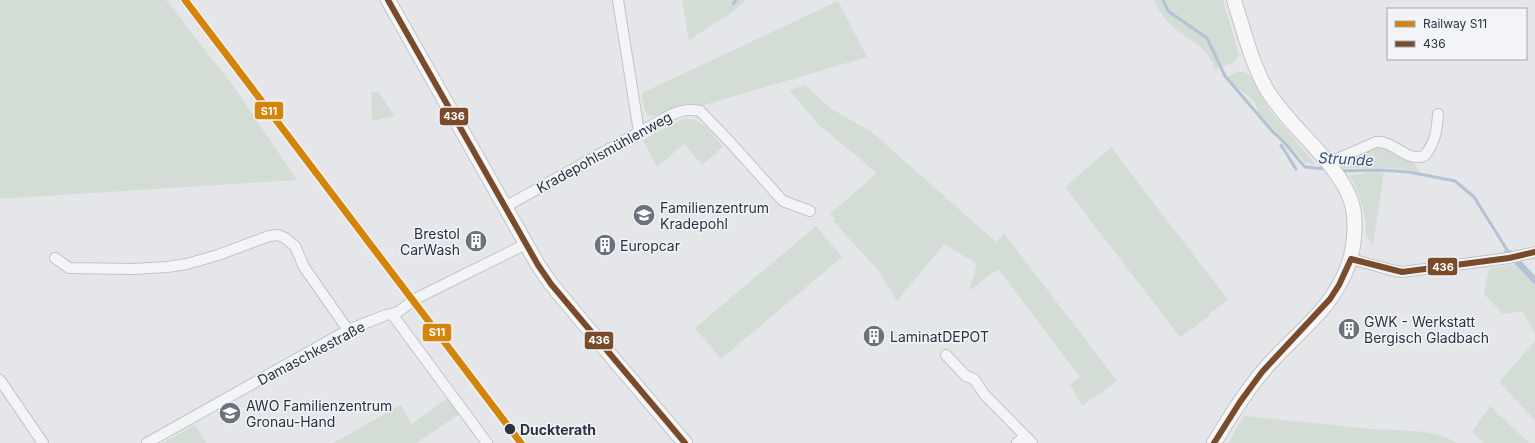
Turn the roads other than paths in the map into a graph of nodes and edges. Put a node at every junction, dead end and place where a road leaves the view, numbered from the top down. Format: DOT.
graph roads {
  1 [pos="388,0"];
  2 [pos="618,0"];
  3 [pos="1234,0"];
  4 [pos="1438,114"];
  5 [pos="639,132"];
  6 [pos="1332,169"];
  7 [pos="505,207"];
  8 [pos="810,211"];
  9 [pos="526,244"];
  10 [pos="1535,252"];
  11 [pos="55,258"];
  12 [pos="1351,259"];
  13 [pos="392,314"];
  14 [pos="348,330"];
  15 [pos="946,355"];
  16 [pos="0,380"];
  17 [pos="1029,439"];
  18 [pos="43,443"];
  19 [pos="147,443"];
  20 [pos="487,443"];
  21 [pos="685,443"];
  22 [pos="1017,443"];
  23 [pos="1214,443"];
  1 -- 7 [label="main road"];
  2 -- 5 [label="street"];
  3 -- 6 [label="main road"];
  4 -- 6 [label="street"];
  5 -- 7 [label="street, Kradepohlsmühlenweg"];
  5 -- 8 [label="street, Kradepohlsmühlenweg"];
  6 -- 12 [label="main road"];
  7 -- 9 [label="main road"];
  9 -- 13 [label="street, Damaschkestraße"];
  9 -- 21 [label="main road"];
  10 -- 12 [label="street"];
  11 -- 14 [label="street"];
  12 -- 23 [label="main road"];
  13 -- 14 [label="street, Damaschkestraße"];
  13 -- 20 [label="street"];
  14 -- 19 [label="street, Damaschkestraße"];
  15 -- 17 [label="street"];
  16 -- 18 [label="street"];
  17 -- 22 [label="street"];
}
